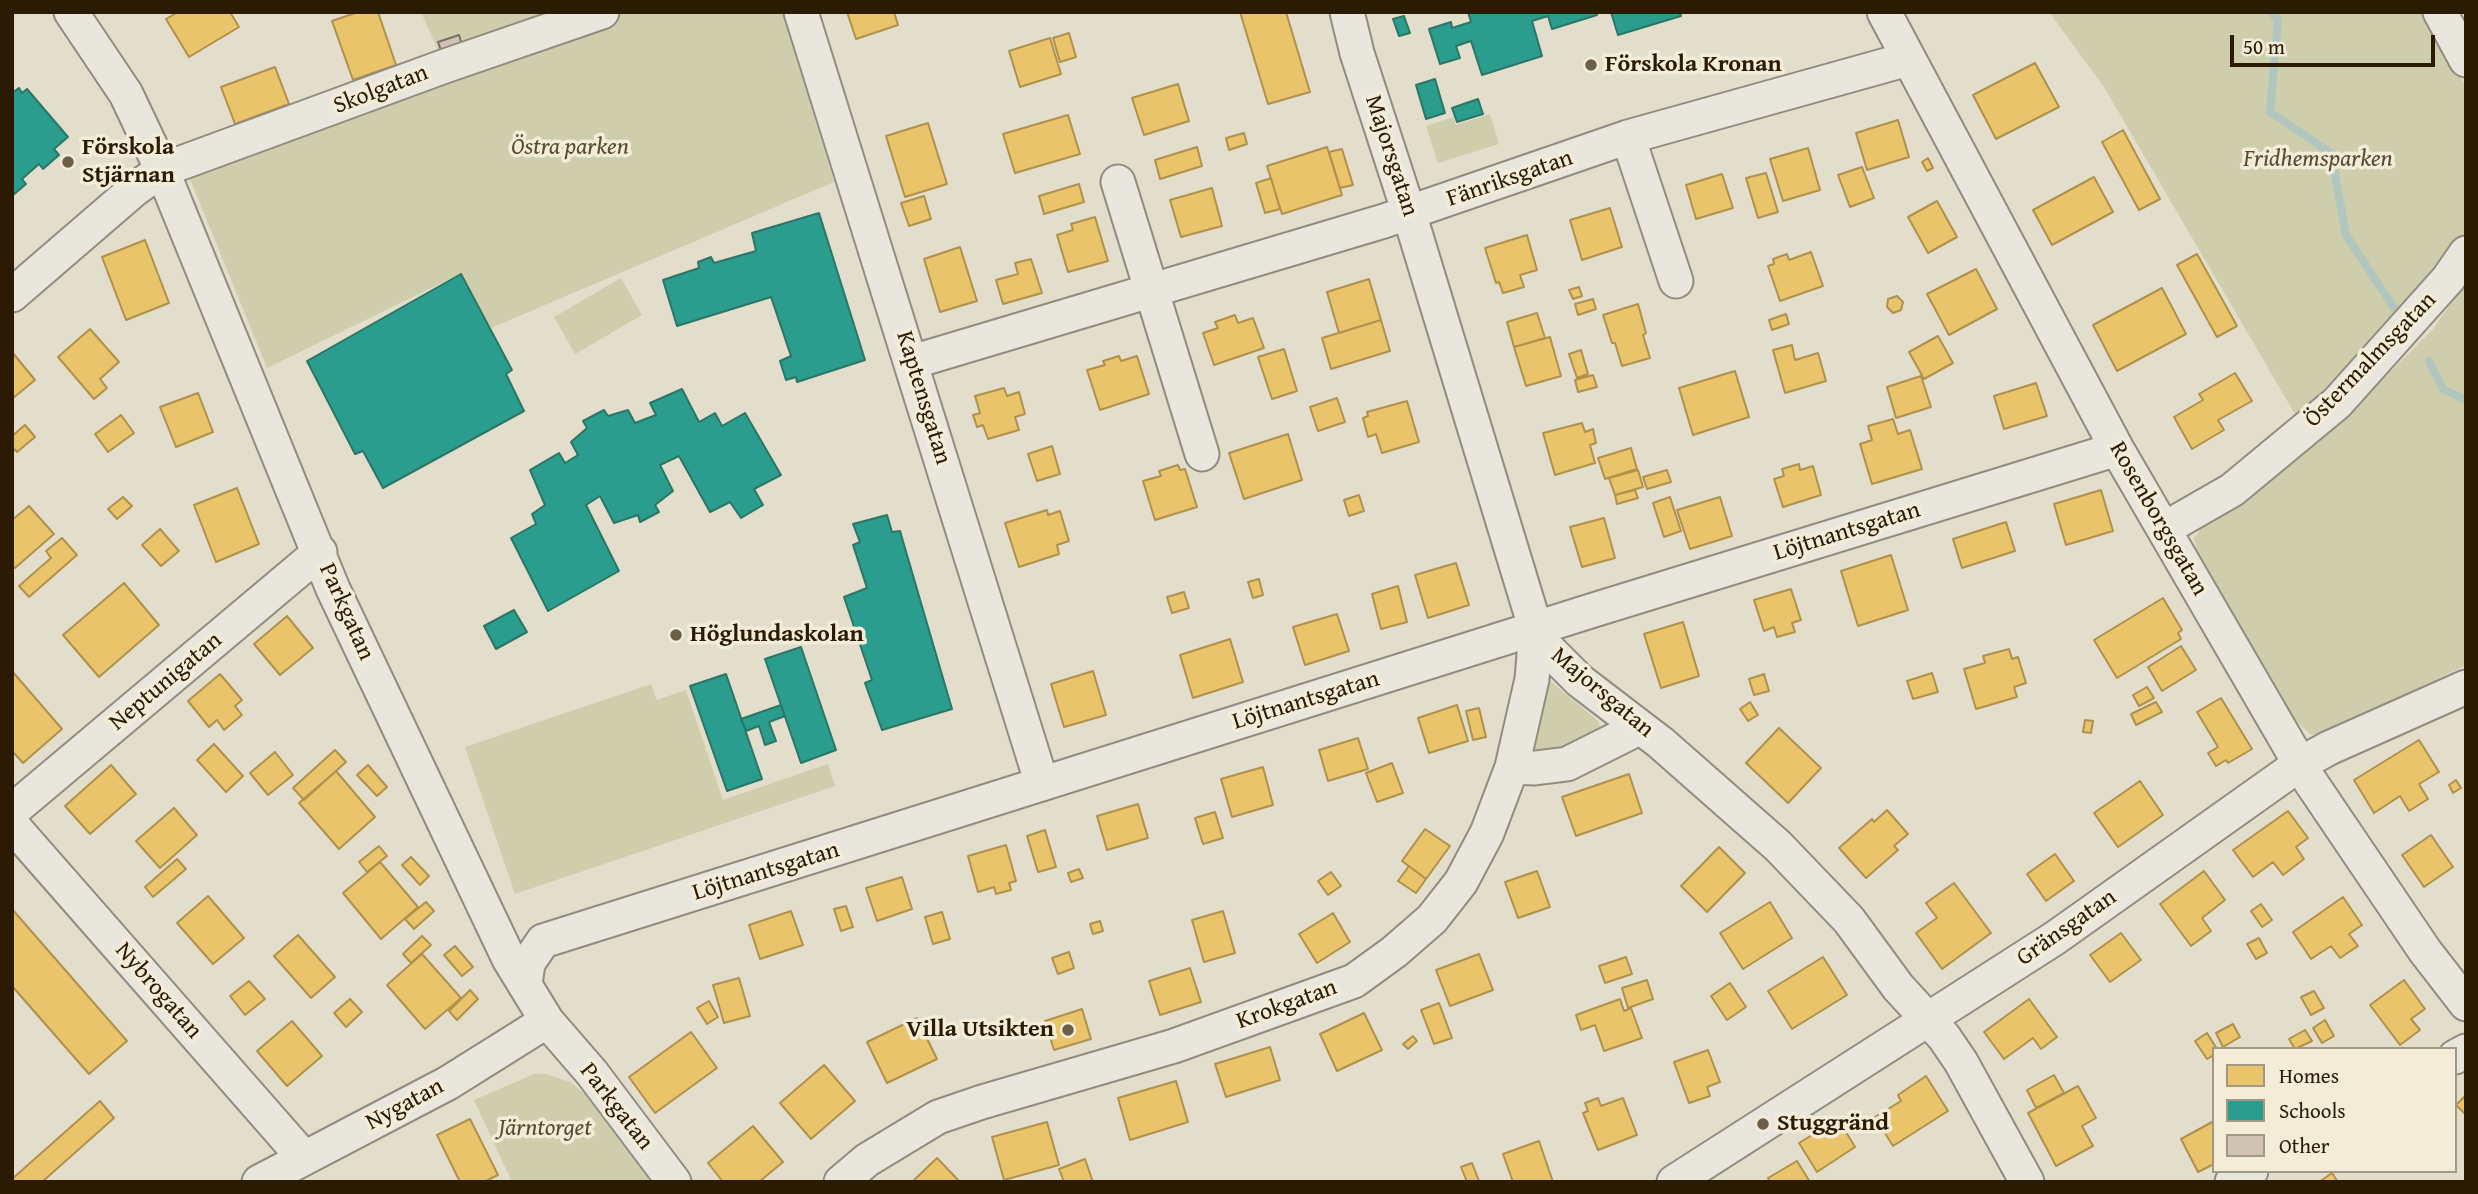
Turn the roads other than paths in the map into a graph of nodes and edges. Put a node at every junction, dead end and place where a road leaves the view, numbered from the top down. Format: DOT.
graph roads {
  1 [pos="71,12"];
  2 [pos="601,12"];
  3 [pos="801,12"];
  4 [pos="1347,12"];
  5 [pos="1884,12"];
  6 [pos="2440,12"];
  7 [pos="1908,59"];
  8 [pos="2466,60"];
  9 [pos="1628,137"];
  10 [pos="162,170"];
  11 [pos="1118,183"];
  12 [pos="1409,213"];
  13 [pos="2466,253"];
  14 [pos="1676,281"];
  15 [pos="1153,292"];
  16 [pos="12,295"];
  17 [pos="912,362"];
  18 [pos="2117,449"];
  19 [pos="1202,454"];
  20 [pos="2164,529"];
  21 [pos="320,552"];
  22 [pos="1536,630"];
  23 [pos="2466,687"];
  24 [pos="1639,728"];
  25 [pos="2300,764"];
  26 [pos="1512,767"];
  27 [pos="1042,785"];
  28 [pos="12,811"];
  29 [pos="12,825"];
  30 [pos="525,985"];
  31 [pos="2466,1004"];
  32 [pos="1926,1018"];
  33 [pos="547,1021"];
  34 [pos="304,1157"];
  35 [pos="259,1182"];
  36 [pos="674,1182"];
  37 [pos="841,1182"];
  38 [pos="1674,1182"];
  39 [pos="2027,1182"];
  1 -- 10 [label="street, Parkgatan"];
  2 -- 10 [label="street, Skolgatan"];
  3 -- 17 [label="street, Kaptensgatan"];
  4 -- 12 [label="street, Majorsgatan"];
  5 -- 7 [label="street, Rosenborgsgatan"];
  6 -- 8 [label="street"];
  7 -- 9 [label="street, Fänriksgatan"];
  7 -- 18 [label="street, Rosenborgsgatan"];
  9 -- 12 [label="street, Fänriksgatan"];
  9 -- 14 [label="street"];
  10 -- 16 [label="street, Skolgatan"];
  10 -- 21 [label="street, Parkgatan"];
  11 -- 15 [label="street"];
  12 -- 15 [label="street, Fänriksgatan"];
  12 -- 22 [label="street, Majorsgatan"];
  13 -- 20 [label="street, Östermalmsgatan"];
  15 -- 17 [label="street, Fänriksgatan"];
  15 -- 19 [label="street"];
  17 -- 27 [label="street, Kaptensgatan"];
  18 -- 20 [label="street, Rosenborgsgatan"];
  18 -- 22 [label="street, Löjtnantsgatan"];
  20 -- 25 [label="street, Rosenborgsgatan"];
  21 -- 28 [label="street, Neptunigatan"];
  21 -- 30 [label="street, Parkgatan"];
  22 -- 24 [label="street, Majorsgatan"];
  22 -- 26 [label="street, Krokgatan"];
  22 -- 27 [label="street, Löjtnantsgatan"];
  23 -- 25 [label="street, Gränsgatan"];
  24 -- 26 [label="street"];
  24 -- 32 [label="street, Majorsgatan"];
  25 -- 31 [label="street, Rosenborgsgatan"];
  25 -- 32 [label="street, Gränsgatan"];
  26 -- 37 [label="street, Krokgatan"];
  27 -- 30 [label="street, Löjtnantsgatan"];
  29 -- 34 [label="street, Nybrogatan"];
  30 -- 33 [label="street, Parkgatan"];
  32 -- 38 [label="street, Gränsgatan"];
  32 -- 39 [label="street, Majorsgatan"];
  33 -- 34 [label="street, Nygatan"];
  33 -- 36 [label="street, Parkgatan"];
  34 -- 35 [label="street, Nygatan"];
}
